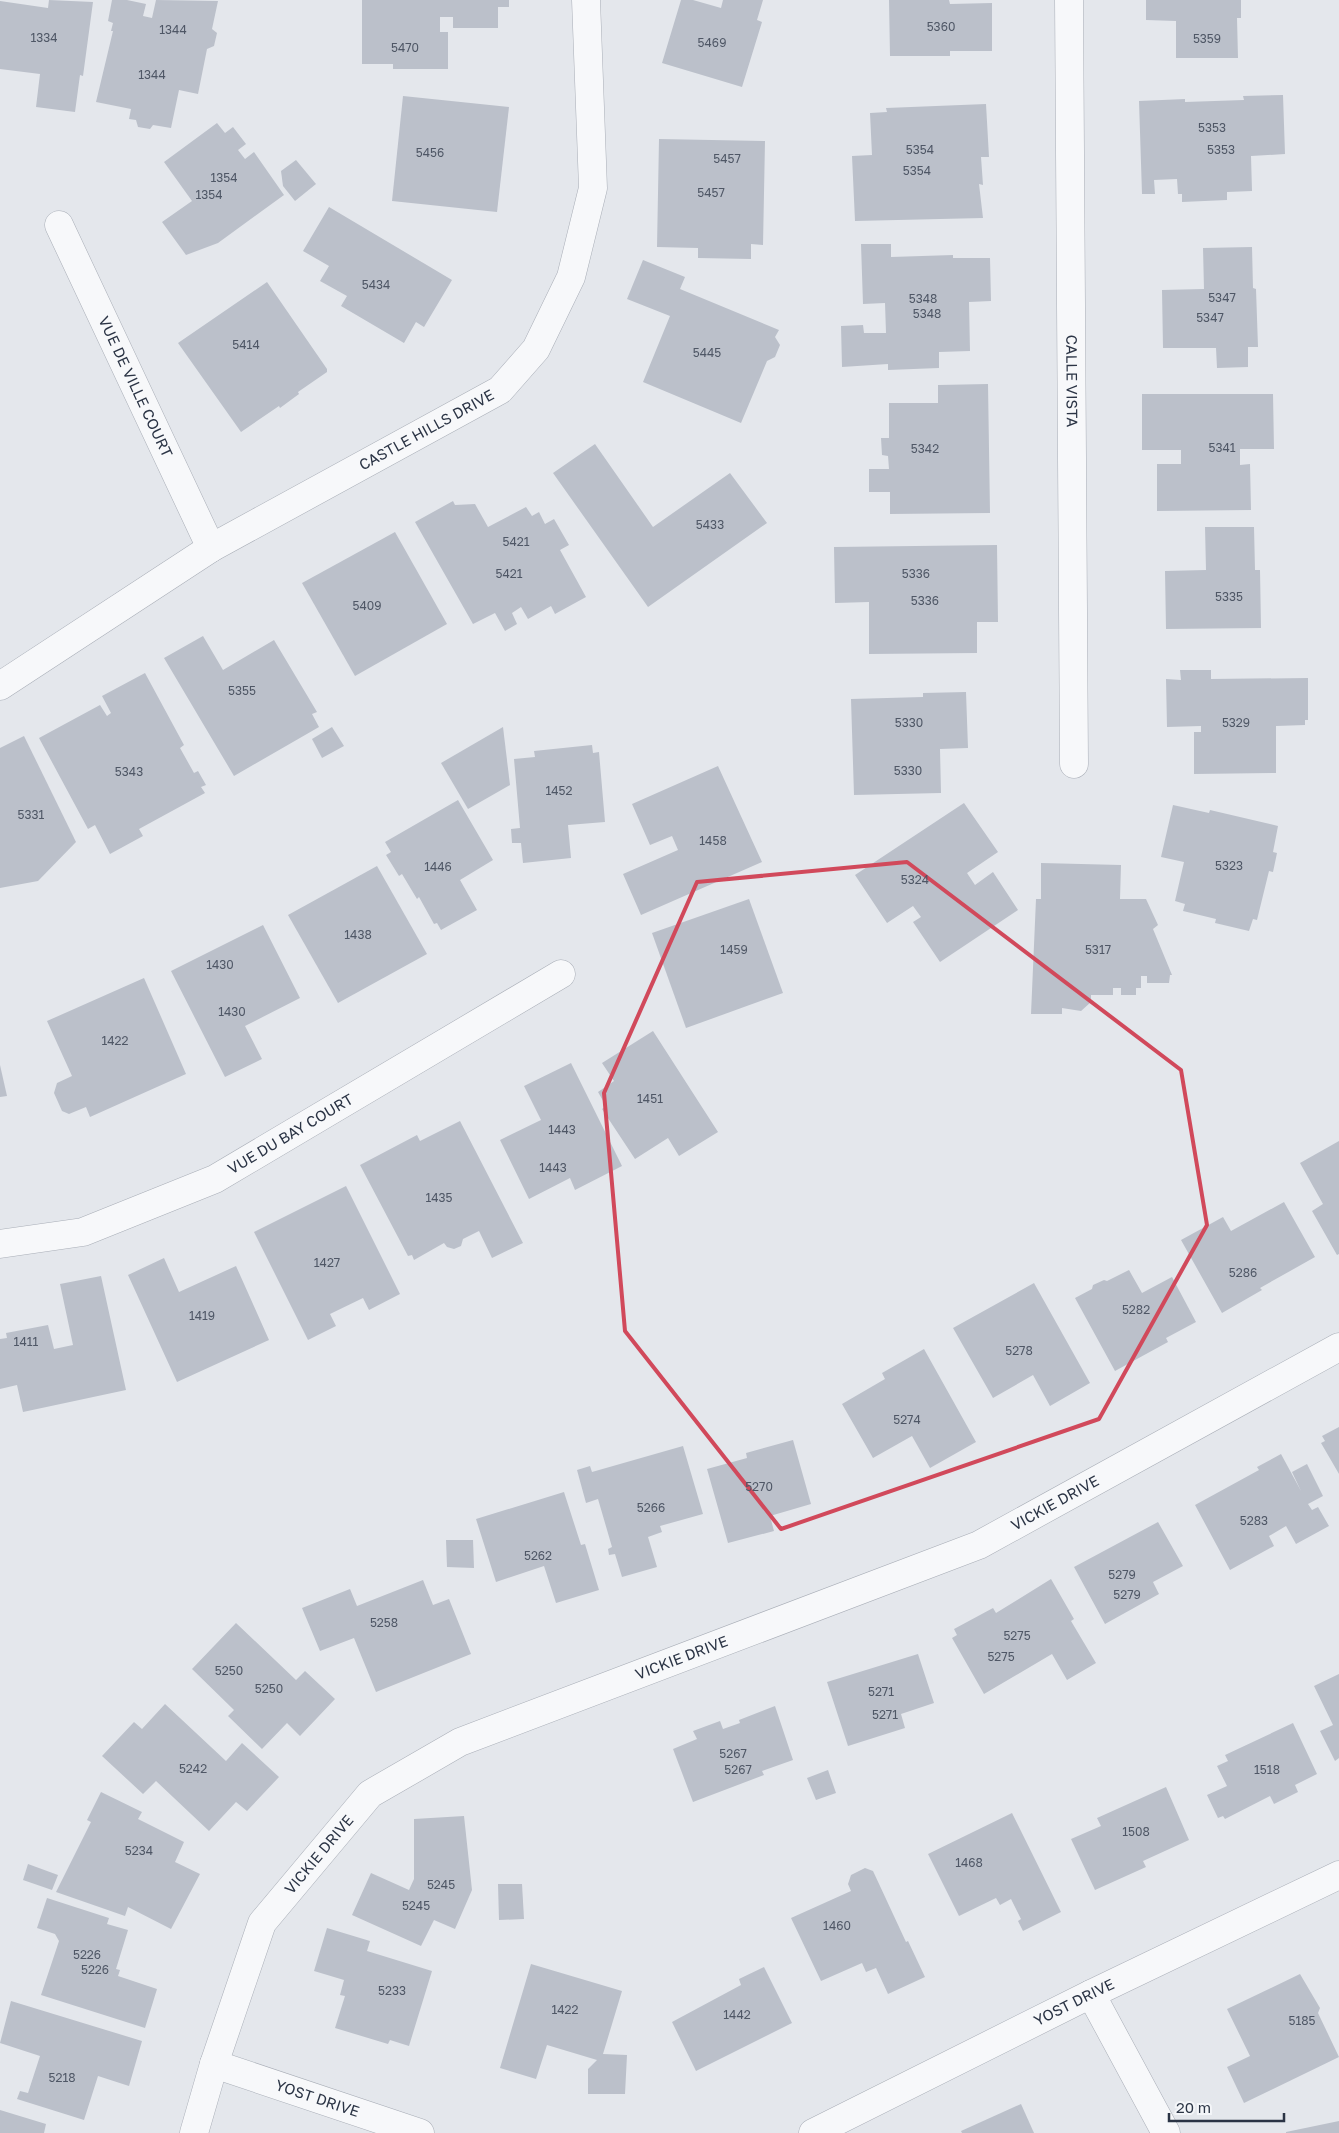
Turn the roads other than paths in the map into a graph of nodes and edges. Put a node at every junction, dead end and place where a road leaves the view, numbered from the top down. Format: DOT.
graph roads {
  1 [pos="586,0"];
  2 [pos="1069,0"];
  3 [pos="59,224"];
  4 [pos="211,548"];
  5 [pos="0,686"];
  6 [pos="1074,764"];
  7 [pos="561,974"];
  8 [pos="0,1244"];
  9 [pos="1339,1347"];
  10 [pos="1339,1875"];
  11 [pos="1091,1994"];
  12 [pos="214,2064"];
  13 [pos="194,2133"];
  14 [pos="420,2133"];
  15 [pos="813,2133"];
  16 [pos="1166,2133"];
  1 -- 4 [label="street, CASTLE HILLS DRIVE"];
  2 -- 6 [label="street, CALLE VISTA"];
  3 -- 4 [label="street, VUE DE VILLE COURT"];
  4 -- 5 [label="street, CASTLE HILLS DRIVE"];
  7 -- 8 [label="street, VUE DU BAY COURT"];
  9 -- 12 [label="street, VICKIE DRIVE"];
  10 -- 11 [label="street, YOST DRIVE"];
  11 -- 15 [label="street, YOST DRIVE"];
  11 -- 16 [label="street"];
  12 -- 13 [label="street, VICKIE DRIVE"];
  12 -- 14 [label="street, YOST DRIVE"];
}
